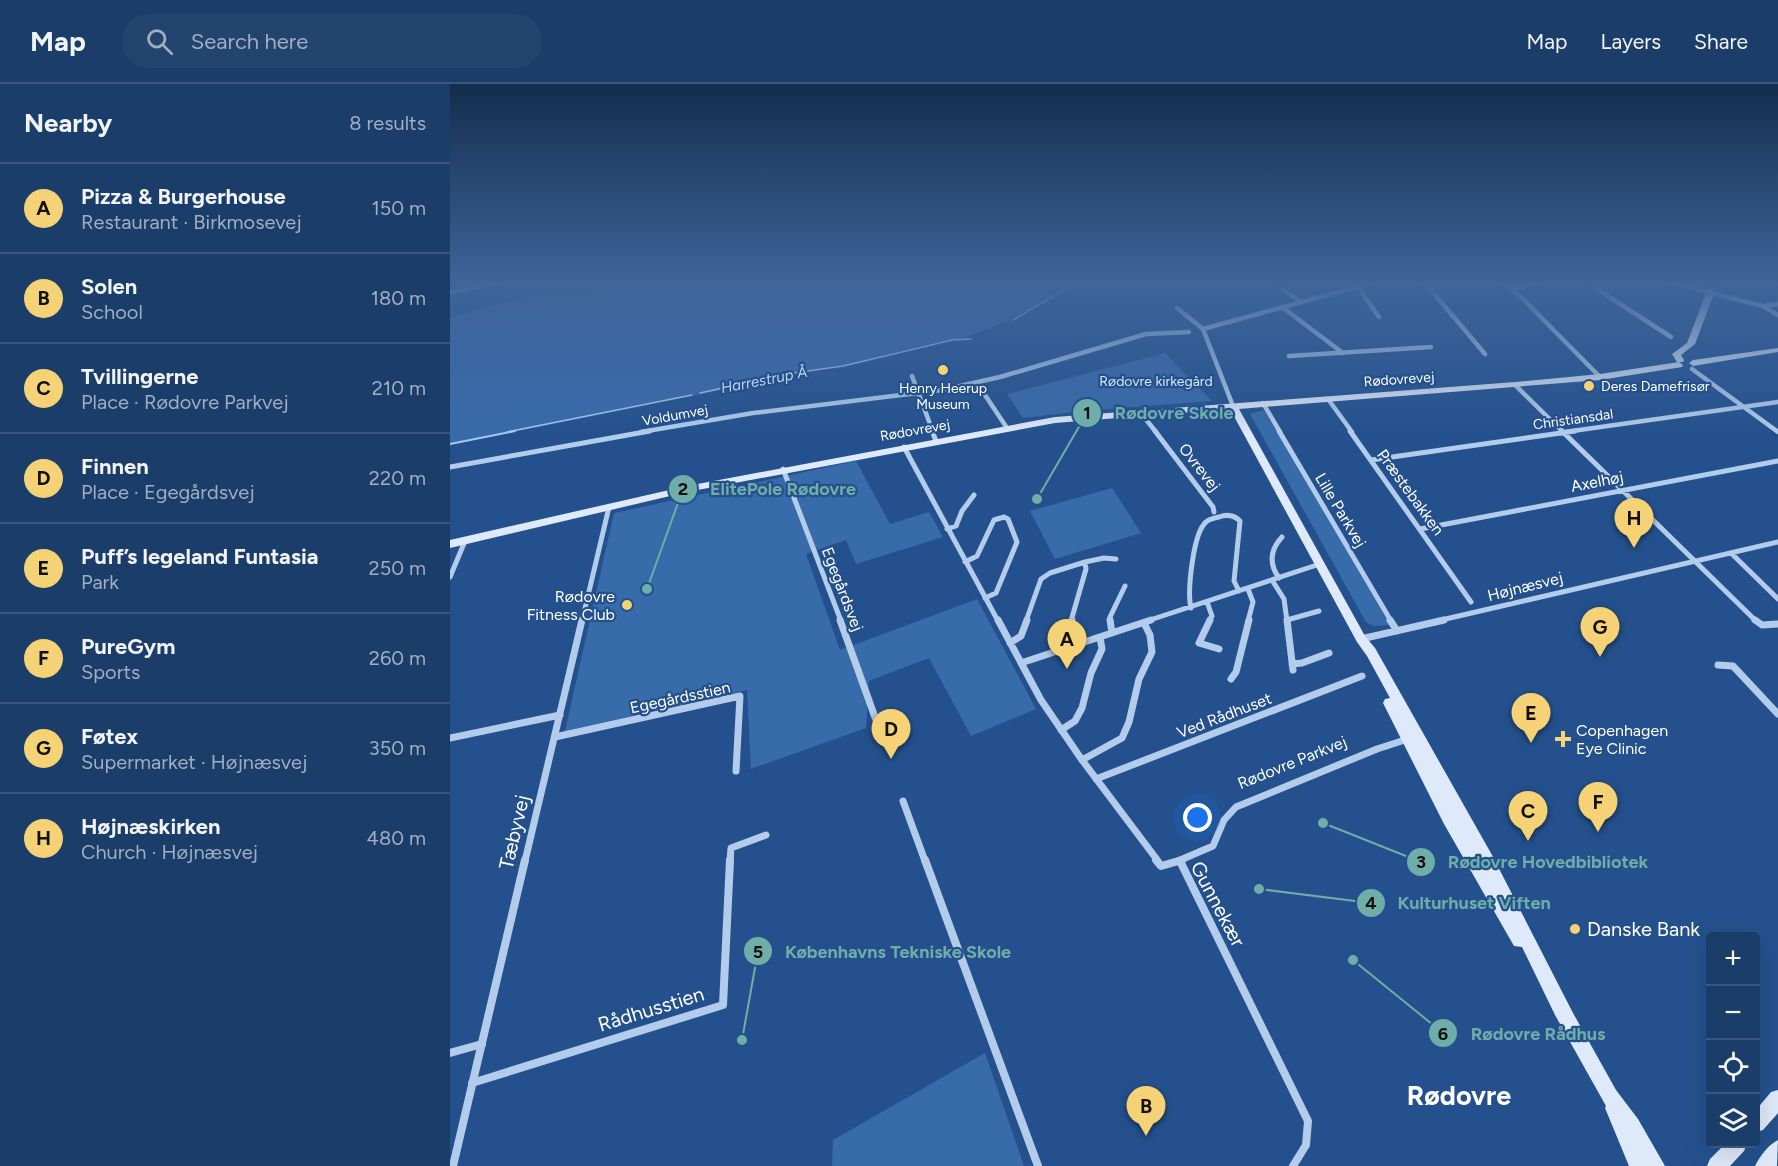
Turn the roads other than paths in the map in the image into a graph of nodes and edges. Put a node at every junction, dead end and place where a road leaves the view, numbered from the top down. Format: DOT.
graph roads {
  1 [pos="1157,333"];
  2 [pos="1205,333"];
  3 [pos="1318,333"];
  4 [pos="1468,333"];
  5 [pos="1556,333"];
  6 [pos="1666,333"];
  7 [pos="1695,333"];
  8 [pos="1671,337"];
  9 [pos="1431,347"];
  10 [pos="1778,350"];
  11 [pos="1343,353"];
  12 [pos="1485,354"];
  13 [pos="1289,356"];
  14 [pos="1679,362"];
  15 [pos="1693,366"];
  16 [pos="912,376"];
  17 [pos="1600,377"];
  18 [pos="977,383"];
  19 [pos="1515,385"];
  20 [pos="919,394"];
  21 [pos="1328,399"];
  22 [pos="1778,402"];
  23 [pos="1263,403"];
  24 [pos="1233,406"];
  25 [pos="1744,407"];
  26 [pos="1140,412"];
  27 [pos="1007,428"];
  28 [pos="1778,432"];
  29 [pos="1564,433"];
  30 [pos="936,441"];
  31 [pos="904,447"];
  32 [pos="1371,460"];
  33 [pos="1778,460"];
  34 [pos="450,467"];
  35 [pos="783,470"];
  36 [pos="1623,490"];
  37 [pos="974,495"];
  38 [pos="609,507"];
  39 [pos="1214,512"];
  40 [pos="1420,528"];
  41 [pos="947,530"];
  42 [pos="1282,537"];
  43 [pos="465,541"];
  44 [pos="1778,542"];
  45 [pos="450,544"];
  46 [pos="1731,553"];
  47 [pos="1116,559"];
  48 [pos="1696,561"];
  49 [pos="965,562"];
  50 [pos="1085,562"];
  51 [pos="1320,564"];
  52 [pos="450,577"];
  53 [pos="1275,579"];
  54 [pos="1125,586"];
  55 [pos="1248,588"];
  56 [pos="1239,591"];
  57 [pos="985,598"];
  58 [pos="1778,599"];
  59 [pos="1207,602"];
  60 [pos="1471,602"];
  61 [pos="1191,608"];
  62 [pos="1319,611"];
  63 [pos="1287,620"];
  64 [pos="1144,623"];
  65 [pos="1778,624"];
  66 [pos="1397,631"];
  67 [pos="1112,633"];
  68 [pos="1100,637"];
  69 [pos="1361,639"];
  70 [pos="1010,643"];
  71 [pos="1070,647"];
  72 [pos="1219,649"];
  73 [pos="1329,653"];
  74 [pos="1021,663"];
  75 [pos="1718,665"];
  76 [pos="1362,676"];
  77 [pos="1231,679"];
  78 [pos="1778,714"];
  79 [pos="560,715"];
  80 [pos="876,720"];
  81 [pos="1061,730"];
  82 [pos="555,737"];
  83 [pos="450,738"];
  84 [pos="1413,738"];
  85 [pos="1082,760"];
  86 [pos="736,771"];
  87 [pos="1096,779"];
  88 [pos="903,801"];
  89 [pos="766,835"];
  90 [pos="1180,861"];
  91 [pos="482,1044"];
  92 [pos="450,1053"];
  93 [pos="472,1083"];
  94 [pos="1610,1096"];
  95 [pos="1778,1099"];
  96 [pos="1760,1119"];
  97 [pos="1733,1148"];
  98 [pos="1778,1150"];
  99 [pos="453,1166"];
  100 [pos="1038,1166"];
  101 [pos="1293,1166"];
  102 [pos="1639,1166"];
  103 [pos="1655,1166"];
  104 [pos="1718,1166"];
  105 [pos="1765,1166"];
  1 -- 18 [label="street, Voldumvej"];
  2 -- 24 [label="street"];
  3 -- 11 [label="street"];
  4 -- 12 [label="street"];
  5 -- 17 [label="street"];
  6 -- 8 [label="street"];
  7 -- 14 [label="street"];
  9 -- 11 [label="street"];
  10 -- 15 [label="street"];
  11 -- 13 [label="street"];
  14 -- 15 [label="street"];
  14 -- 17 [label="street, Rødovrevej"];
  15 -- 25 [label="street"];
  16 -- 20 [label="street"];
  17 -- 19 [label="street, Rødovrevej"];
  18 -- 20 [label="street, Voldumvej"];
  18 -- 27 [label="street"];
  19 -- 21 [label="street, Rødovrevej"];
  19 -- 29 [label="street"];
  20 -- 30 [label="street"];
  20 -- 34 [label="street, Voldumvej"];
  21 -- 23 [label="street, Rødovrevej"];
  21 -- 32 [label="street, Præstebakken"];
  22 -- 25 [label="street, Christiansdal"];
  23 -- 24 [label="street, Rødovrevej"];
  23 -- 66 [label="street, Lille Parkvej"];
  24 -- 26 [label="street, Rødovrevej"];
  24 -- 51 [label="street"];
  25 -- 28 [label="street"];
  25 -- 29 [label="street, Christiansdal"];
  26 -- 27 [label="street, Rødovrevej"];
  26 -- 39 [label="street, Ovrevej"];
  27 -- 30 [label="street, Rødovrevej"];
  29 -- 32 [label="street, Christiansdal"];
  29 -- 36 [label="street"];
  30 -- 31 [label="street, Rødovrevej"];
  31 -- 35 [label="street, Rødovrevej"];
  31 -- 41 [label="street, Gunnekær"];
  32 -- 40 [label="street, Præstebakken"];
  33 -- 36 [label="street, Axelhøj"];
  35 -- 38 [label="street, Rødovrevej"];
  35 -- 80 [label="street, Egegårdsvej"];
  36 -- 40 [label="street, Axelhøj"];
  36 -- 48 [label="street"];
  37 -- 41 [label="street"];
  38 -- 43 [label="street, Rødovrevej"];
  38 -- 79 [label="street, Tæbyvej"];
  40 -- 60 [label="street, Præstebakken"];
  41 -- 49 [label="street, Gunnekær"];
  42 -- 53 [label="street"];
  43 -- 45 [label="street, Rødovrevej"];
  43 -- 52 [label="street"];
  44 -- 46 [label="street, Højnæsvej"];
  46 -- 48 [label="street, Højnæsvej"];
  46 -- 58 [label="street"];
  47 -- 50 [label="street"];
  48 -- 65 [label="street"];
  48 -- 66 [label="street, Højnæsvej"];
  49 -- 57 [label="street, Gunnekær"];
  49 -- 57 [label="street"];
  50 -- 70 [label="street"];
  50 -- 71 [label="street"];
  51 -- 53 [label="street"];
  51 -- 69 [label="street"];
  53 -- 55 [label="street"];
  53 -- 63 [label="street"];
  54 -- 67 [label="street"];
  55 -- 56 [label="street"];
  55 -- 77 [label="street"];
  56 -- 59 [label="street"];
  56 -- 61 [label="street"];
  57 -- 70 [label="street, Gunnekær"];
  59 -- 61 [label="street"];
  59 -- 72 [label="street"];
  61 -- 64 [label="street"];
  62 -- 63 [label="street"];
  63 -- 73 [label="street"];
  64 -- 67 [label="street"];
  64 -- 85 [label="street"];
  66 -- 69 [label="street, Højnæsvej"];
  67 -- 68 [label="street"];
  68 -- 71 [label="street"];
  68 -- 81 [label="street"];
  69 -- 84 [label="street"];
  70 -- 74 [label="street, Gunnekær"];
  71 -- 74 [label="street"];
  74 -- 81 [label="street, Gunnekær"];
  75 -- 78 [label="street"];
  76 -- 87 [label="street, Ved Rådhuset"];
  79 -- 82 [label="street, Tæbyvej"];
  79 -- 83 [label="street"];
  81 -- 85 [label="street, Gunnekær"];
  82 -- 86 [label="street, Egegårdsstien"];
  82 -- 91 [label="street, Tæbyvej"];
  84 -- 90 [label="street, Rødovre Parkvej"];
  84 -- 94 [label="street"];
  85 -- 87 [label="street, Gunnekær"];
  87 -- 90 [label="street, Gunnekær"];
  88 -- 100 [label="street"];
  89 -- 93 [label="street, Rådhusstien"];
  90 -- 101 [label="street, Gunnekær"];
  91 -- 92 [label="street"];
  91 -- 93 [label="street, Tæbyvej"];
  93 -- 99 [label="street, Tæbyvej"];
  94 -- 102 [label="street"];
  94 -- 103 [label="street"];
  95 -- 96 [label="street"];
  97 -- 104 [label="street"];
  98 -- 105 [label="street"];
}
